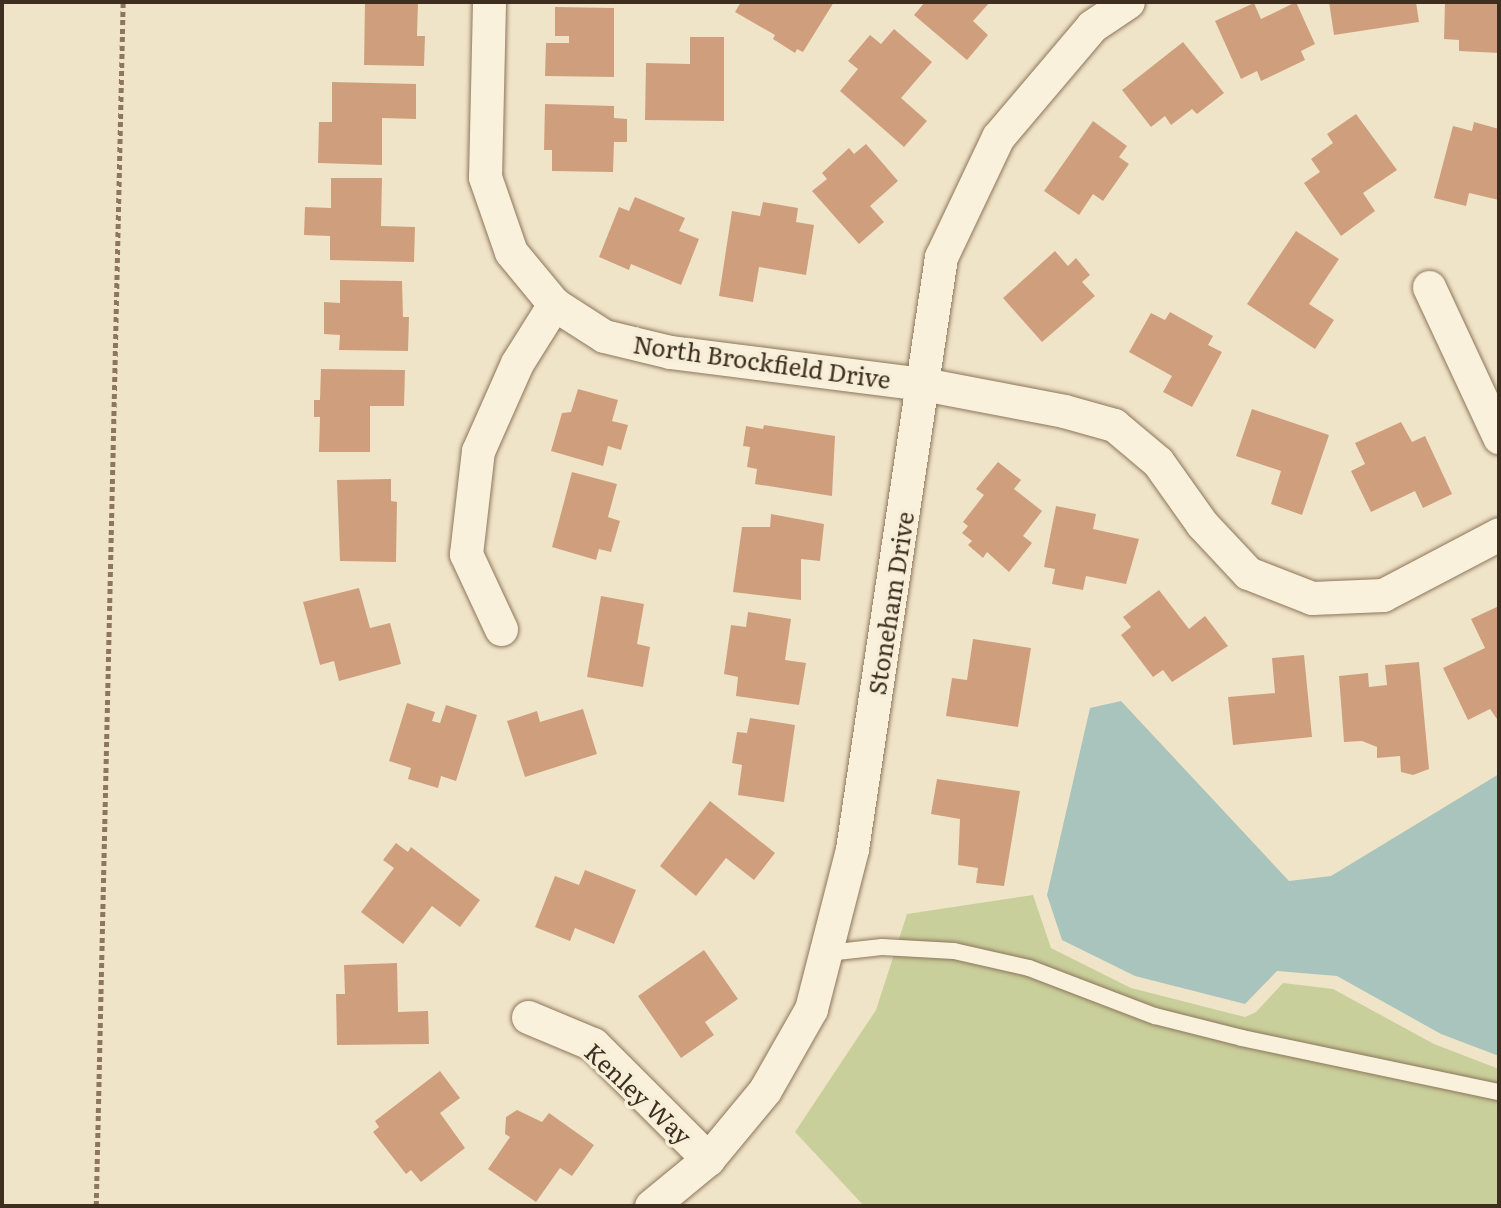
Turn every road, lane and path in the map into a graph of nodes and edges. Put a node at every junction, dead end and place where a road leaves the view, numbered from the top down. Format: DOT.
graph roads {
  1 [pos="122,2"];
  2 [pos="489,2"];
  3 [pos="1128,2"];
  4 [pos="1429,287"];
  5 [pos="554,304"];
  6 [pos="923,384"];
  7 [pos="1499,437"];
  8 [pos="1499,534"];
  9 [pos="501,629"];
  10 [pos="828,953"];
  11 [pos="528,1017"];
  12 [pos="1499,1091"];
  13 [pos="708,1159"];
  14 [pos="96,1206"];
  15 [pos="651,1206"];
  1 -- 14 [label="path"];
  2 -- 5 [label="street, North Brockfield Drive"];
  3 -- 6 [label="street, Stoneham Drive"];
  4 -- 7 [label="street"];
  5 -- 6 [label="street, North Brockfield Drive"];
  5 -- 9 [label="street"];
  6 -- 8 [label="street, North Brockfield Drive"];
  6 -- 10 [label="street, Stoneham Drive"];
  10 -- 12 [label="lane"];
  10 -- 13 [label="street, Stoneham Drive"];
  11 -- 13 [label="street, Kenley Way"];
  13 -- 15 [label="street, Stoneham Drive"];
}
